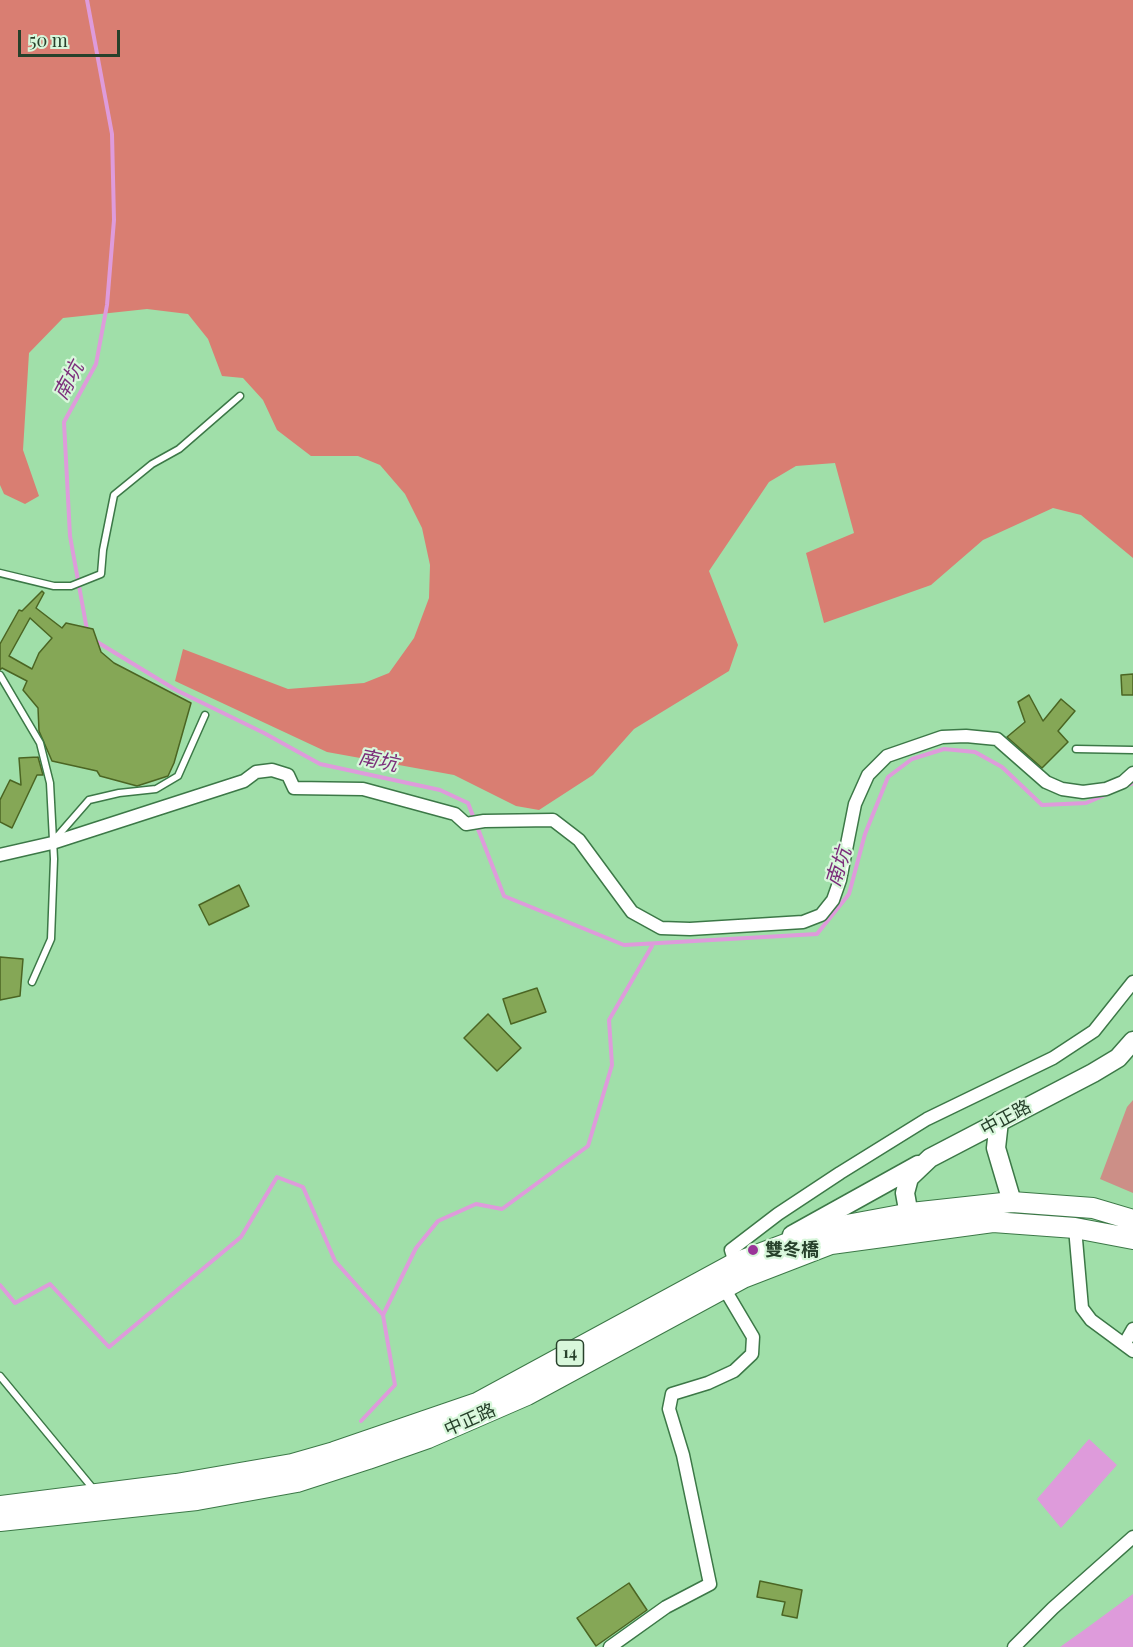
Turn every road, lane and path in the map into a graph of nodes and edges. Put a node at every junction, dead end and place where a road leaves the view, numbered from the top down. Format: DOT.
graph roads {
  1 [pos="240,396"];
  2 [pos="0,573"];
  3 [pos="0,675"];
  4 [pos="205,715"];
  5 [pos="1076,748"];
  6 [pos="1133,750"];
  7 [pos="1133,773"];
  8 [pos="52,843"];
  9 [pos="0,855"];
  10 [pos="32,982"];
  11 [pos="1133,982"];
  12 [pos="1133,1041"];
  13 [pos="999,1121"];
  14 [pos="930,1158"];
  15 [pos="1012,1202"];
  16 [pos="1133,1220"];
  17 [pos="911,1222"];
  18 [pos="1076,1228"];
  19 [pos="1133,1239"];
  20 [pos="765,1250"];
  21 [pos="735,1263"];
  22 [pos="724,1288"];
  23 [pos="1133,1329"];
  24 [pos="1129,1347"];
  25 [pos="0,1376"];
  26 [pos="98,1494"];
  27 [pos="0,1506"];
  28 [pos="0,1521"];
  29 [pos="1133,1537"];
  30 [pos="610,1647"];
  31 [pos="1014,1647"];
  1 -- 2 [label="lane"];
  3 -- 8 [label="lane"];
  4 -- 8 [label="lane"];
  5 -- 6 [label="lane"];
  7 -- 8 [label="street"];
  8 -- 9 [label="street"];
  8 -- 10 [label="lane"];
  11 -- 21 [label="street"];
  12 -- 13 [label="street, 中正路"];
  13 -- 14 [label="street, 中正路"];
  13 -- 15 [label="street"];
  14 -- 17 [label="street, 中正路"];
  14 -- 20 [label="street"];
  15 -- 16 [label="main road, 中正路 / 14"];
  15 -- 17 [label="main road, 中正路 / 14"];
  17 -- 18 [label="main road, 中正路 / 14"];
  17 -- 20 [label="main road, 中正路 / 14"];
  17 -- 22 [label="main road, 中正路 / 14"];
  18 -- 19 [label="main road, 中正路 / 14"];
  18 -- 24 [label="street"];
  20 -- 21 [label="main road, 中正路 / 14"];
  21 -- 26 [label="main road, 中正路 / 14"];
  22 -- 28 [label="main road, 中正路 / 14"];
  22 -- 30 [label="street"];
  23 -- 24 [label="street"];
  25 -- 26 [label="lane"];
  26 -- 27 [label="main road, 中正路 / 14"];
  29 -- 31 [label="street"];
}
